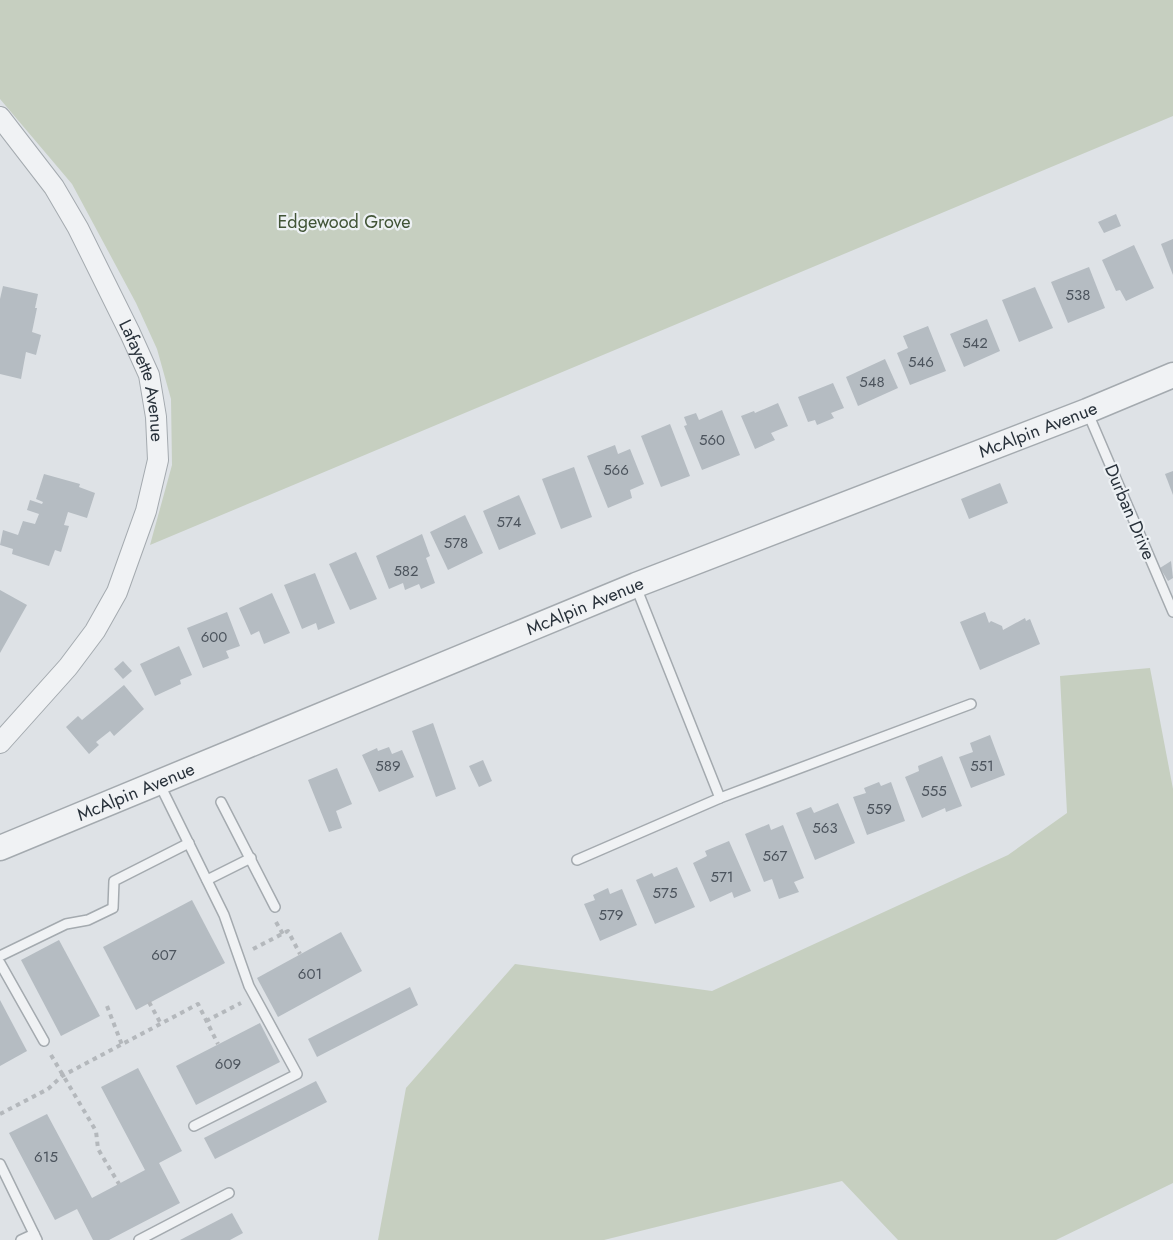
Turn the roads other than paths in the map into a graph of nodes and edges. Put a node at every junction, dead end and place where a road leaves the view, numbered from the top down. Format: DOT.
graph roads {
  1 [pos="0,117"];
  2 [pos="1173,375"];
  3 [pos="1087,411"];
  4 [pos="636,585"];
  5 [pos="1173,612"];
  6 [pos="971,704"];
  7 [pos="0,743"];
  8 [pos="159,782"];
  9 [pos="720,798"];
  10 [pos="221,802"];
  11 [pos="189,843"];
  12 [pos="0,848"];
  13 [pos="251,858"];
  14 [pos="577,860"];
  15 [pos="207,880"];
  16 [pos="275,907"];
  17 [pos="0,956"];
  18 [pos="0,963"];
  19 [pos="44,1041"];
  20 [pos="194,1126"];
  21 [pos="0,1164"];
  22 [pos="229,1193"];
  23 [pos="36,1237"];
  24 [pos="21,1240"];
  25 [pos="139,1240"];
  1 -- 7 [label="street, Lafayette Avenue"];
  2 -- 3 [label="street, McAlpin Avenue"];
  3 -- 4 [label="street, McAlpin Avenue"];
  3 -- 5 [label="lane, Durban Drive"];
  4 -- 8 [label="street, McAlpin Avenue"];
  4 -- 9 [label="lane"];
  6 -- 9 [label="lane"];
  8 -- 11 [label="lane"];
  8 -- 12 [label="street, McAlpin Avenue"];
  9 -- 14 [label="lane"];
  10 -- 13 [label="lane"];
  11 -- 15 [label="lane"];
  11 -- 17 [label="lane"];
  13 -- 15 [label="lane"];
  13 -- 16 [label="lane"];
  15 -- 20 [label="lane"];
  18 -- 19 [label="lane"];
  21 -- 23 [label="lane"];
  22 -- 25 [label="lane"];
  23 -- 24 [label="lane"];
}
